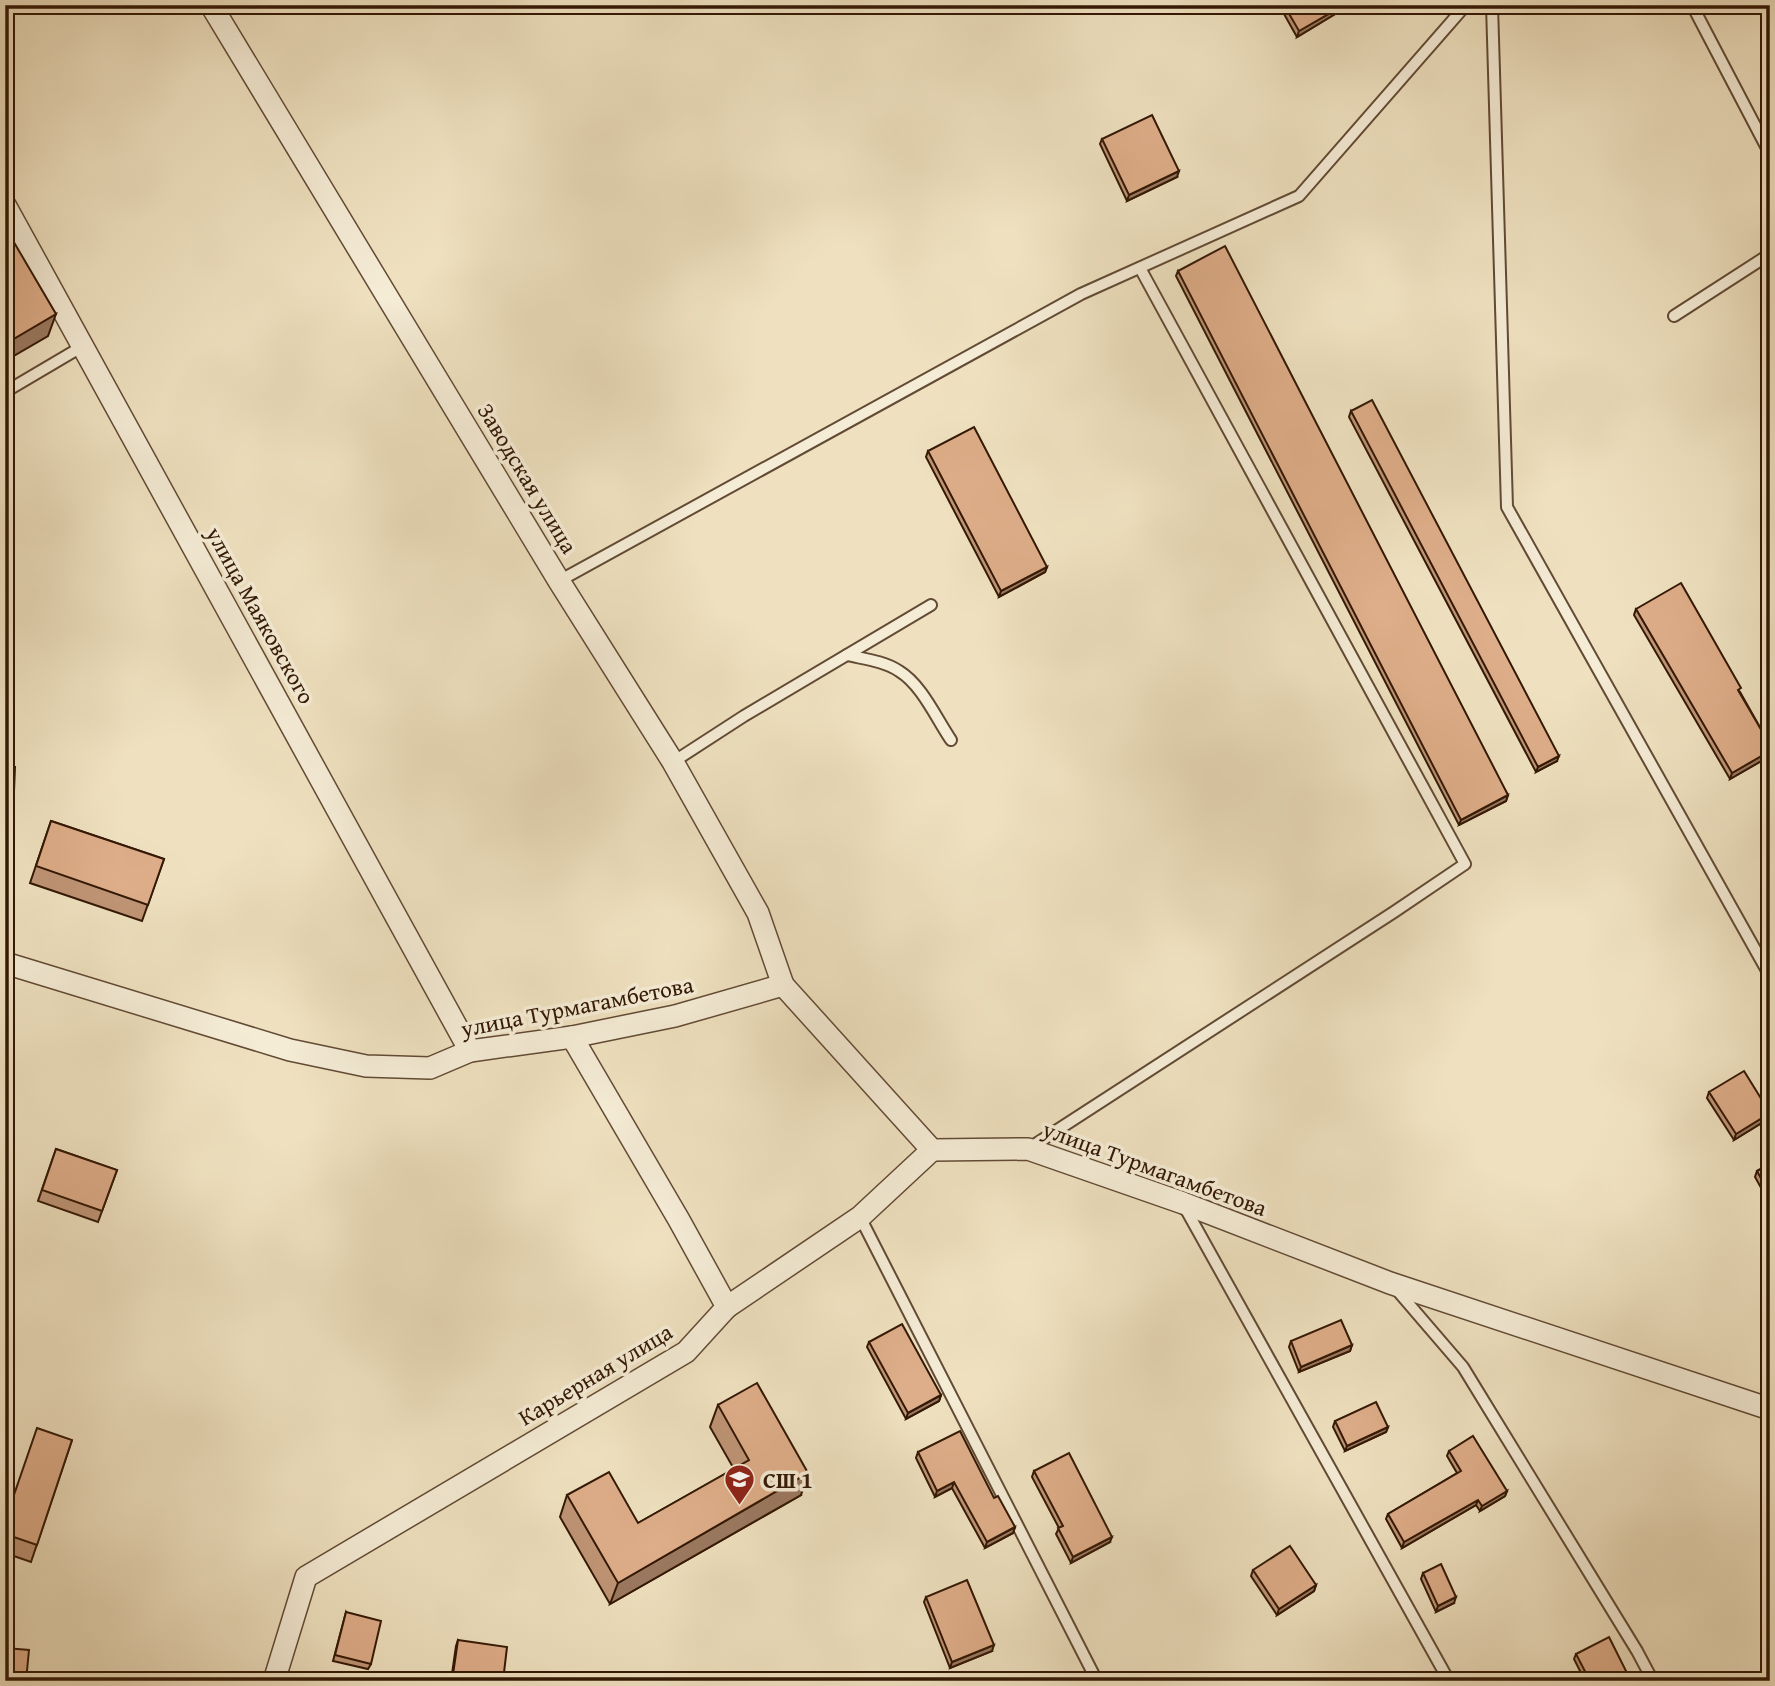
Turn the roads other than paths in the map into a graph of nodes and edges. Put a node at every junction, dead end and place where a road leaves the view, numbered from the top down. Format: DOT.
graph roads {
  1 [pos="211,5"];
  2 [pos="1466,5"];
  3 [pos="1492,5"];
  4 [pos="1692,5"];
  5 [pos="1770,154"];
  6 [pos="5,205"];
  7 [pos="1770,254"];
  8 [pos="1140,268"];
  9 [pos="1674,316"];
  10 [pos="83,346"];
  11 [pos="5,392"];
  12 [pos="559,581"];
  13 [pos="931,605"];
  14 [pos="847,655"];
  15 [pos="951,740"];
  16 [pos="673,762"];
  17 [pos="5,963"];
  18 [pos="1770,976"];
  19 [pos="783,985"];
  20 [pos="572,1037"];
  21 [pos="470,1051"];
  22 [pos="1028,1149"];
  23 [pos="932,1150"];
  24 [pos="1183,1203"];
  25 [pos="860,1217"];
  26 [pos="1391,1283"];
  27 [pos="727,1307"];
  28 [pos="1770,1409"];
  29 [pos="274,1681"];
  30 [pos="1097,1681"];
  31 [pos="1449,1681"];
  32 [pos="1653,1681"];
  1 -- 12 [label="street, Заводская улица"];
  2 -- 8 [label="lane"];
  3 -- 18 [label="lane"];
  4 -- 5 [label="lane"];
  6 -- 10 [label="street, улица Маяковского"];
  7 -- 9 [label="lane"];
  8 -- 12 [label="lane"];
  8 -- 22 [label="lane"];
  10 -- 11 [label="lane"];
  10 -- 21 [label="street, улица Маяковского"];
  12 -- 16 [label="street, Заводская улица"];
  13 -- 14 [label="lane"];
  14 -- 15 [label="lane"];
  14 -- 16 [label="lane"];
  16 -- 19 [label="street, Заводская улица"];
  17 -- 21 [label="street, улица Турмагамбетова"];
  19 -- 20 [label="street, улица Турмагамбетова"];
  19 -- 23 [label="street"];
  20 -- 21 [label="street, улица Турмагамбетова"];
  20 -- 27 [label="street"];
  22 -- 23 [label="street, улица Турмагамбетова"];
  22 -- 24 [label="street, улица Турмагамбетова"];
  23 -- 25 [label="street, Карьерная улица"];
  24 -- 26 [label="street, улица Турмагамбетова"];
  24 -- 31 [label="lane"];
  25 -- 27 [label="street, Карьерная улица"];
  25 -- 30 [label="lane"];
  26 -- 28 [label="street, улица Турмагамбетова"];
  26 -- 32 [label="lane"];
  27 -- 29 [label="street, Карьерная улица"];
}
